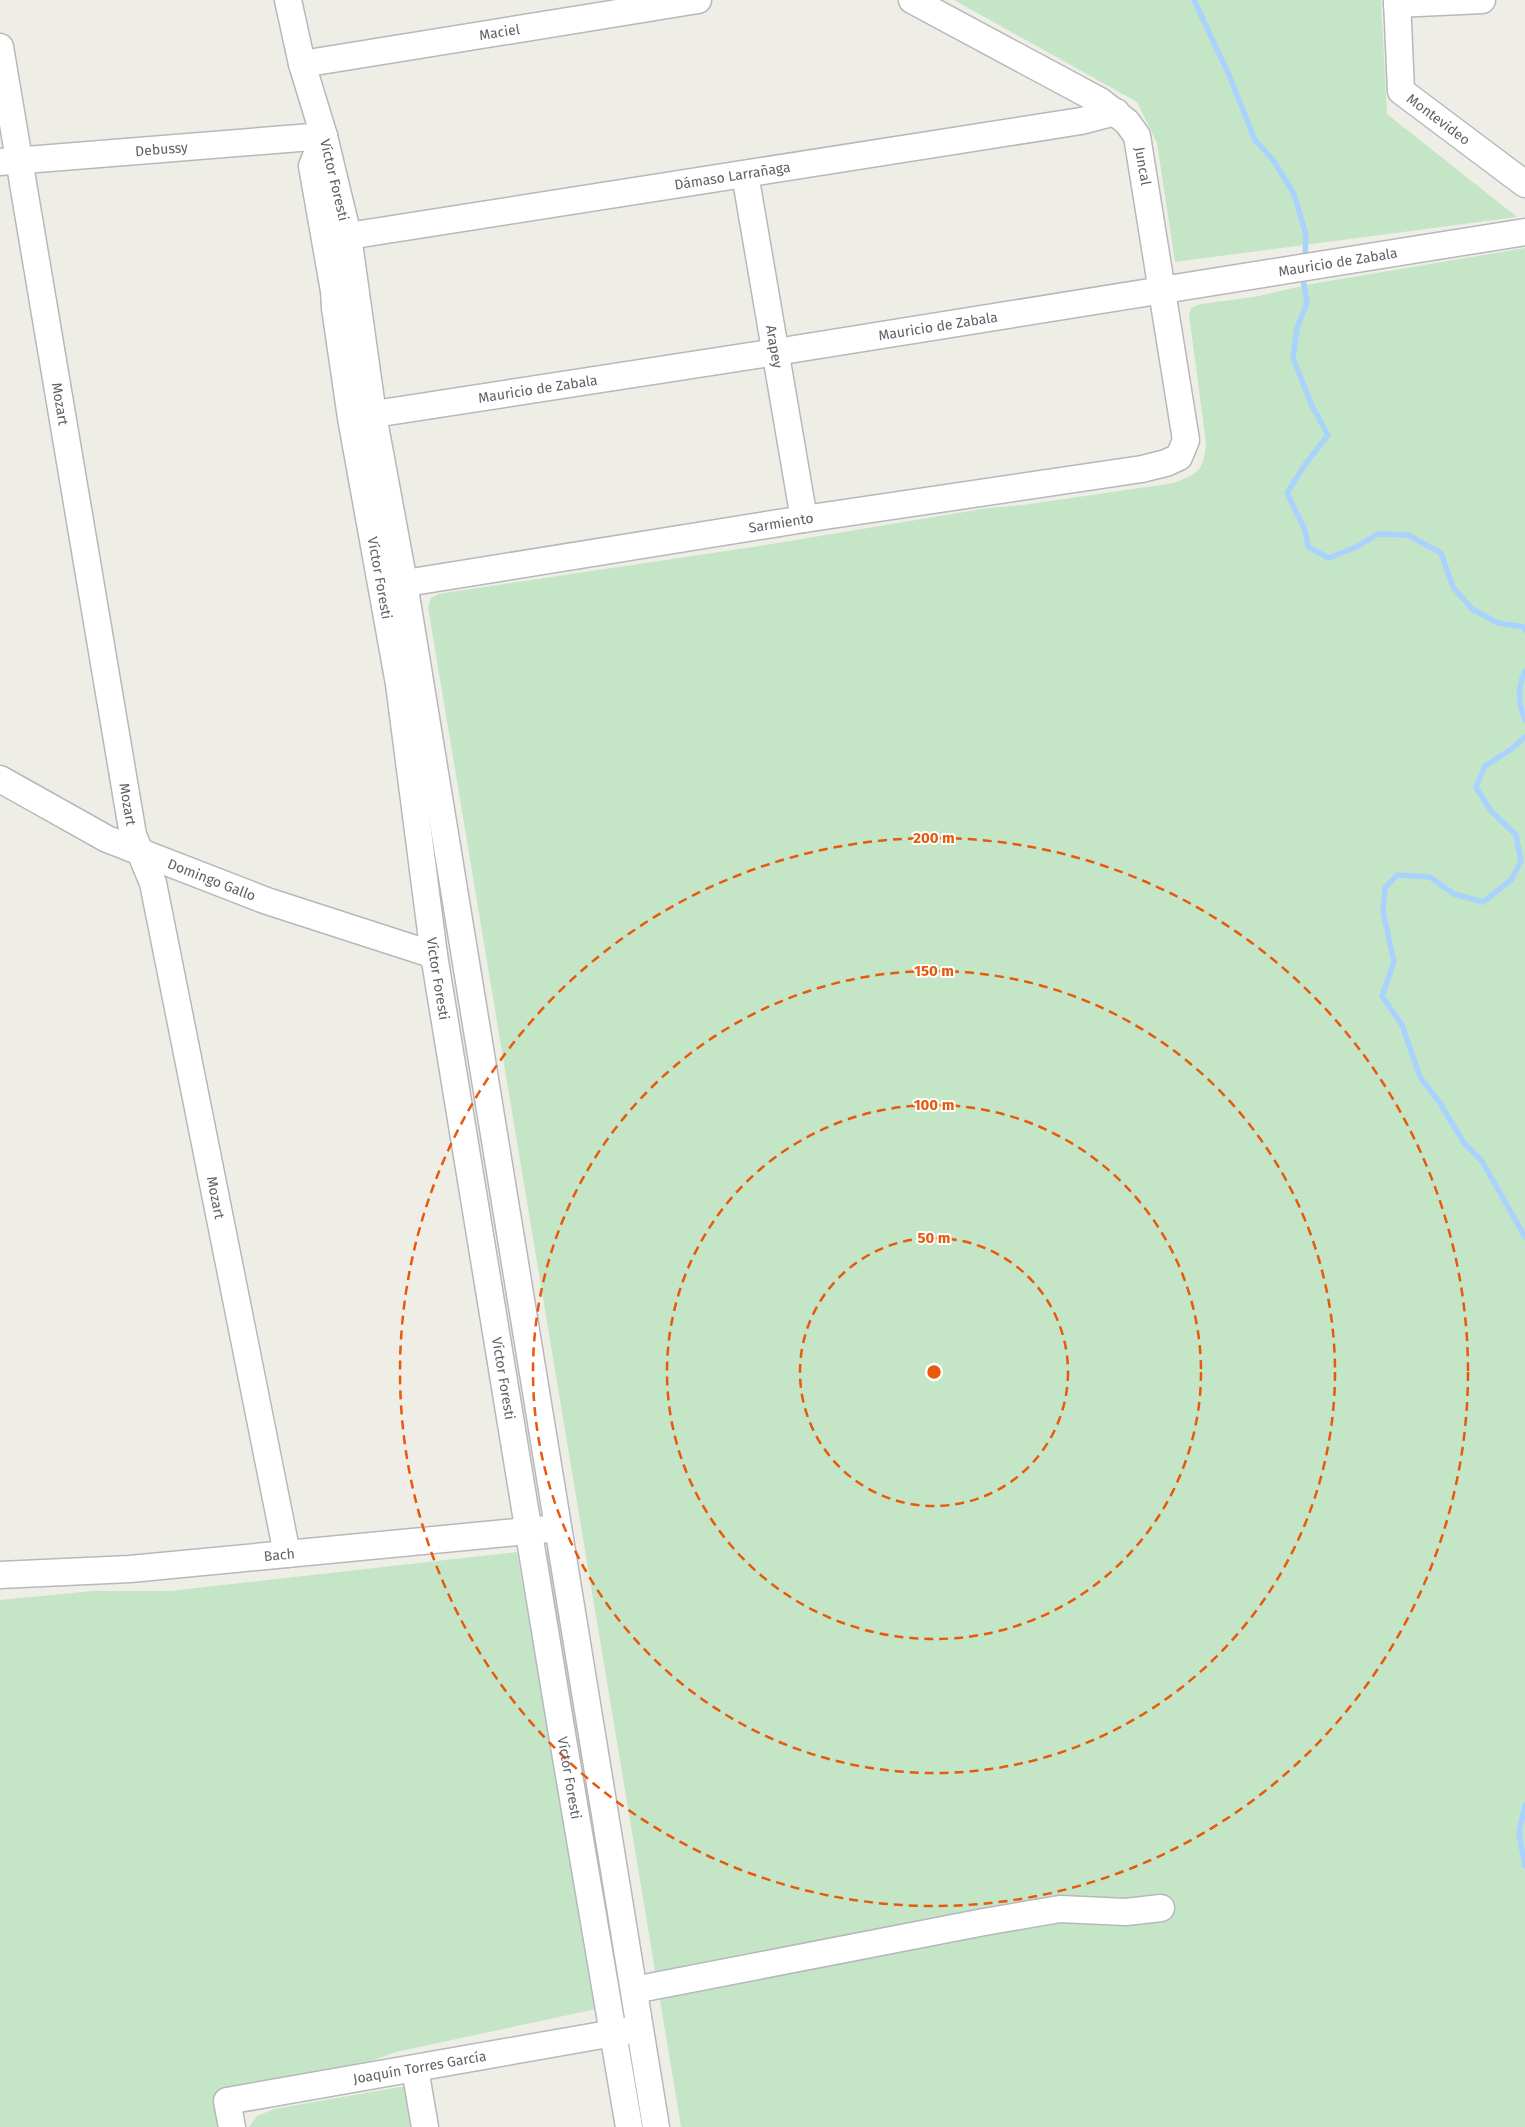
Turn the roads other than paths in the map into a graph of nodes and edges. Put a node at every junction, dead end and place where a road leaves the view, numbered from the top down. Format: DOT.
graph roads {
  1 [pos="288,0"];
  2 [pos="698,0"];
  3 [pos="912,0"];
  4 [pos="1482,0"];
  5 [pos="1397,2"];
  6 [pos="0,47"];
  7 [pos="302,64"];
  8 [pos="1116,112"];
  9 [pos="324,136"];
  10 [pos="9,161"];
  11 [pos="745,174"];
  12 [pos="1525,184"];
  13 [pos="1525,232"];
  14 [pos="348,236"];
  15 [pos="1163,291"];
  16 [pos="776,352"];
  17 [pos="362,416"];
  18 [pos="1179,457"];
  19 [pos="804,518"];
  20 [pos="393,585"];
  21 [pos="0,779"];
  22 [pos="141,852"];
  23 [pos="434,955"];
  24 [pos="558,1528"];
  25 [pos="530,1530"];
  26 [pos="287,1554"];
  27 [pos="0,1575"];
  28 [pos="1161,1908"];
  29 [pos="634,1990"];
  30 [pos="639,2029"];
  31 [pos="614,2034"];
  32 [pos="415,2069"];
  33 [pos="232,2127"];
  34 [pos="424,2127"];
  35 [pos="629,2127"];
  36 [pos="656,2127"];
  1 -- 7 [label="street"];
  2 -- 7 [label="street, Maciel"];
  3 -- 8 [label="street, Juncal"];
  4 -- 5 [label="street"];
  5 -- 12 [label="street, Montevideo"];
  6 -- 10 [label="street, Mozart"];
  7 -- 9 [label="street"];
  8 -- 11 [label="street, Dámaso Larrañaga"];
  8 -- 15 [label="street, Juncal"];
  9 -- 10 [label="street, Debussy"];
  9 -- 14 [label="street, Víctor Foresti"];
  9 -- 17 [label="street, Víctor Foresti"];
  10 -- 22 [label="street, Mozart"];
  11 -- 14 [label="street, Dámaso Larrañaga"];
  11 -- 16 [label="street, Arapey"];
  13 -- 15 [label="street, Mauricio de Zabala"];
  14 -- 17 [label="street, Víctor Foresti"];
  15 -- 16 [label="street, Mauricio de Zabala"];
  15 -- 18 [label="street, Juncal"];
  16 -- 17 [label="street, Mauricio de Zabala"];
  16 -- 19 [label="street, Arapey"];
  17 -- 20 [label="street, Víctor Foresti"];
  18 -- 19 [label="street, Sarmiento"];
  19 -- 20 [label="street, Sarmiento"];
  20 -- 23 [label="street, Víctor Foresti"];
  20 -- 24 [label="street, Víctor Foresti"];
  21 -- 22 [label="street, Domingo Gallo"];
  22 -- 23 [label="street, Domingo Gallo"];
  22 -- 26 [label="street, Mozart"];
  23 -- 25 [label="street, Víctor Foresti"];
  24 -- 25 [label="street, Bach"];
  24 -- 29 [label="street, Víctor Foresti"];
  25 -- 26 [label="street, Bach"];
  25 -- 31 [label="street, Víctor Foresti"];
  26 -- 27 [label="street, Bach"];
  28 -- 29 [label="street"];
  29 -- 30 [label="street, Víctor Foresti"];
  30 -- 31 [label="street, Joaquín Torres García"];
  30 -- 36 [label="street, Víctor Foresti"];
  31 -- 32 [label="street, Joaquín Torres García"];
  31 -- 35 [label="street, Víctor Foresti"];
  32 -- 33 [label="street, Joaquín Torres García"];
  32 -- 34 [label="street"];
}
